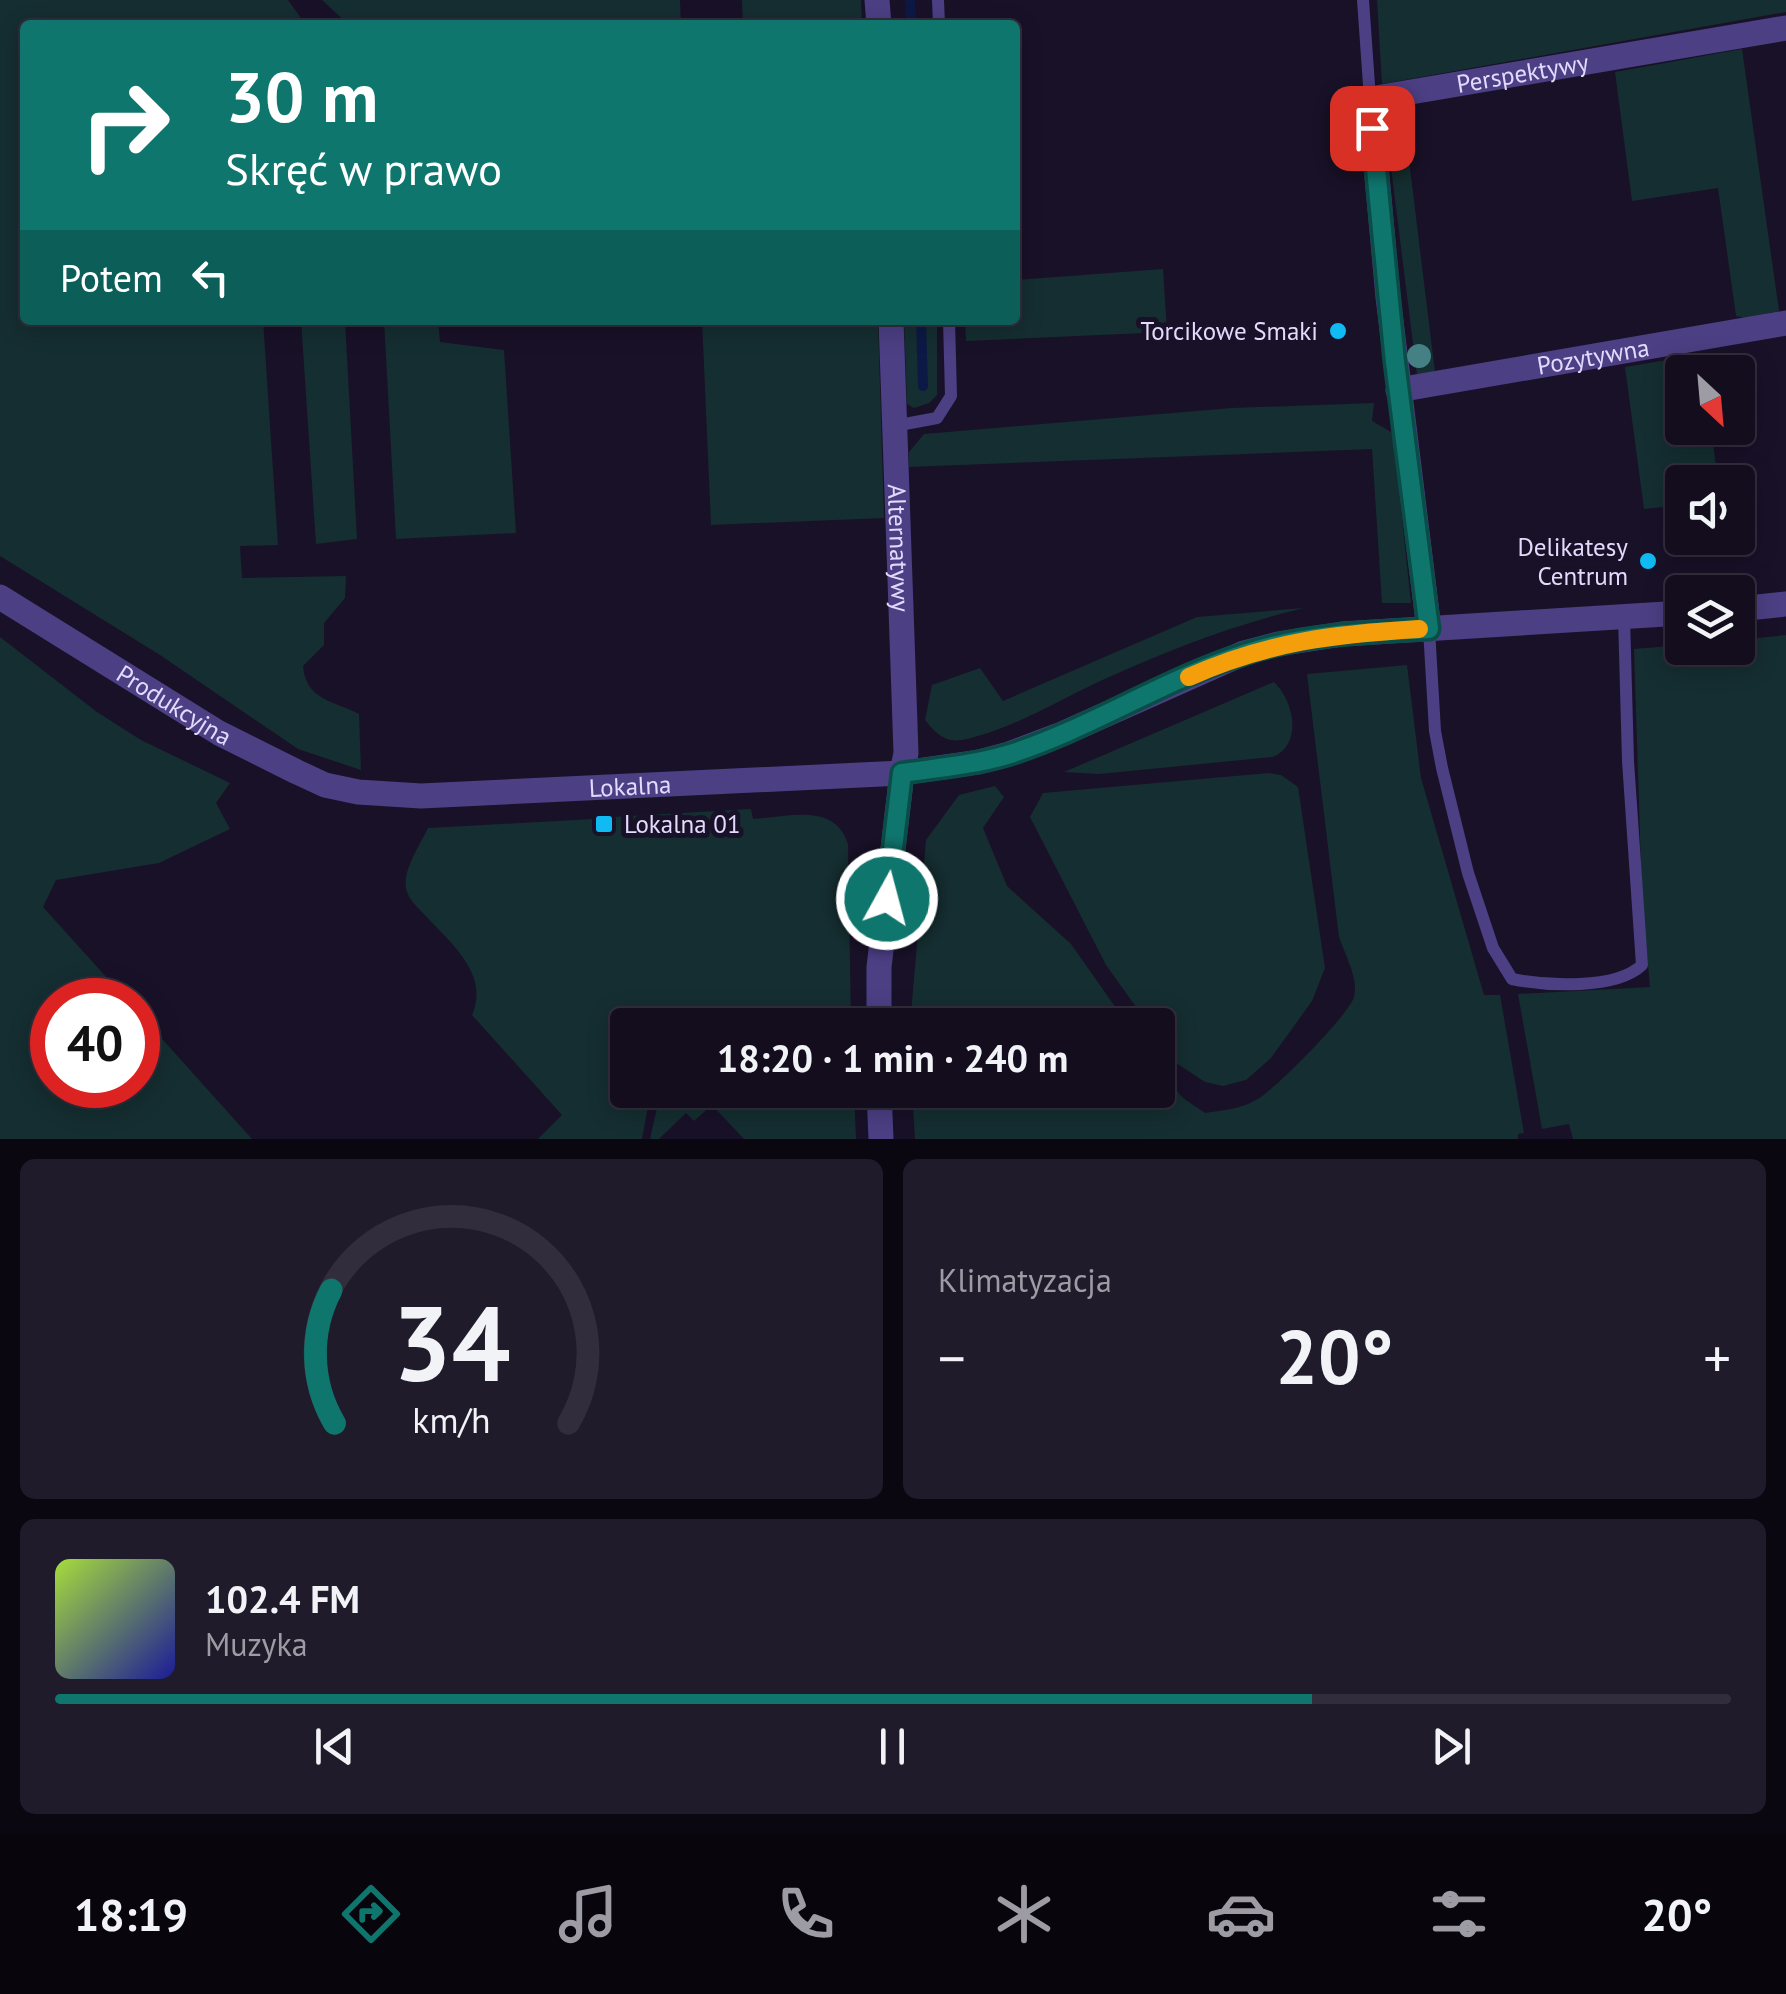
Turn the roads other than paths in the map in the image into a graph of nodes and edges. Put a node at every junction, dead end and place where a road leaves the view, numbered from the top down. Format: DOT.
graph roads {
  1 [pos="1363,0"];
  2 [pos="1786,28"];
  3 [pos="1370,99"];
  4 [pos="1786,323"];
  5 [pos="891,325"];
  6 [pos="948,325"];
  7 [pos="1398,390"];
  8 [pos="894,426"];
  9 [pos="0,597"];
  10 [pos="1786,604"];
  11 [pos="1755,607"];
  12 [pos="1665,614"];
  13 [pos="1624,618"];
  14 [pos="1429,629"];
  15 [pos="902,773"];
  16 [pos="358,792"];
  17 [pos="879,1008"];
  18 [pos="879,1108"];
  19 [pos="880,1139"];
  1 -- 3 [label="lane"];
  2 -- 3 [label="street, Perspektywy"];
  3 -- 7 [label="street"];
  4 -- 7 [label="street, Pozytywna"];
  5 -- 8 [label="street, Alternatywy"];
  6 -- 8 [label="lane"];
  7 -- 14 [label="street"];
  8 -- 15 [label="street, Alternatywy"];
  9 -- 16 [label="street, Produkcyjna"];
  10 -- 11 [label="street"];
  12 -- 13 [label="street, Lokalna"];
  13 -- 14 [label="street, Lokalna"];
  13 -- 14 [label="lane"];
  14 -- 15 [label="street, Lokalna"];
  15 -- 16 [label="street, Lokalna"];
  15 -- 17 [label="street, Alternatywy"];
  18 -- 19 [label="street"];
}
